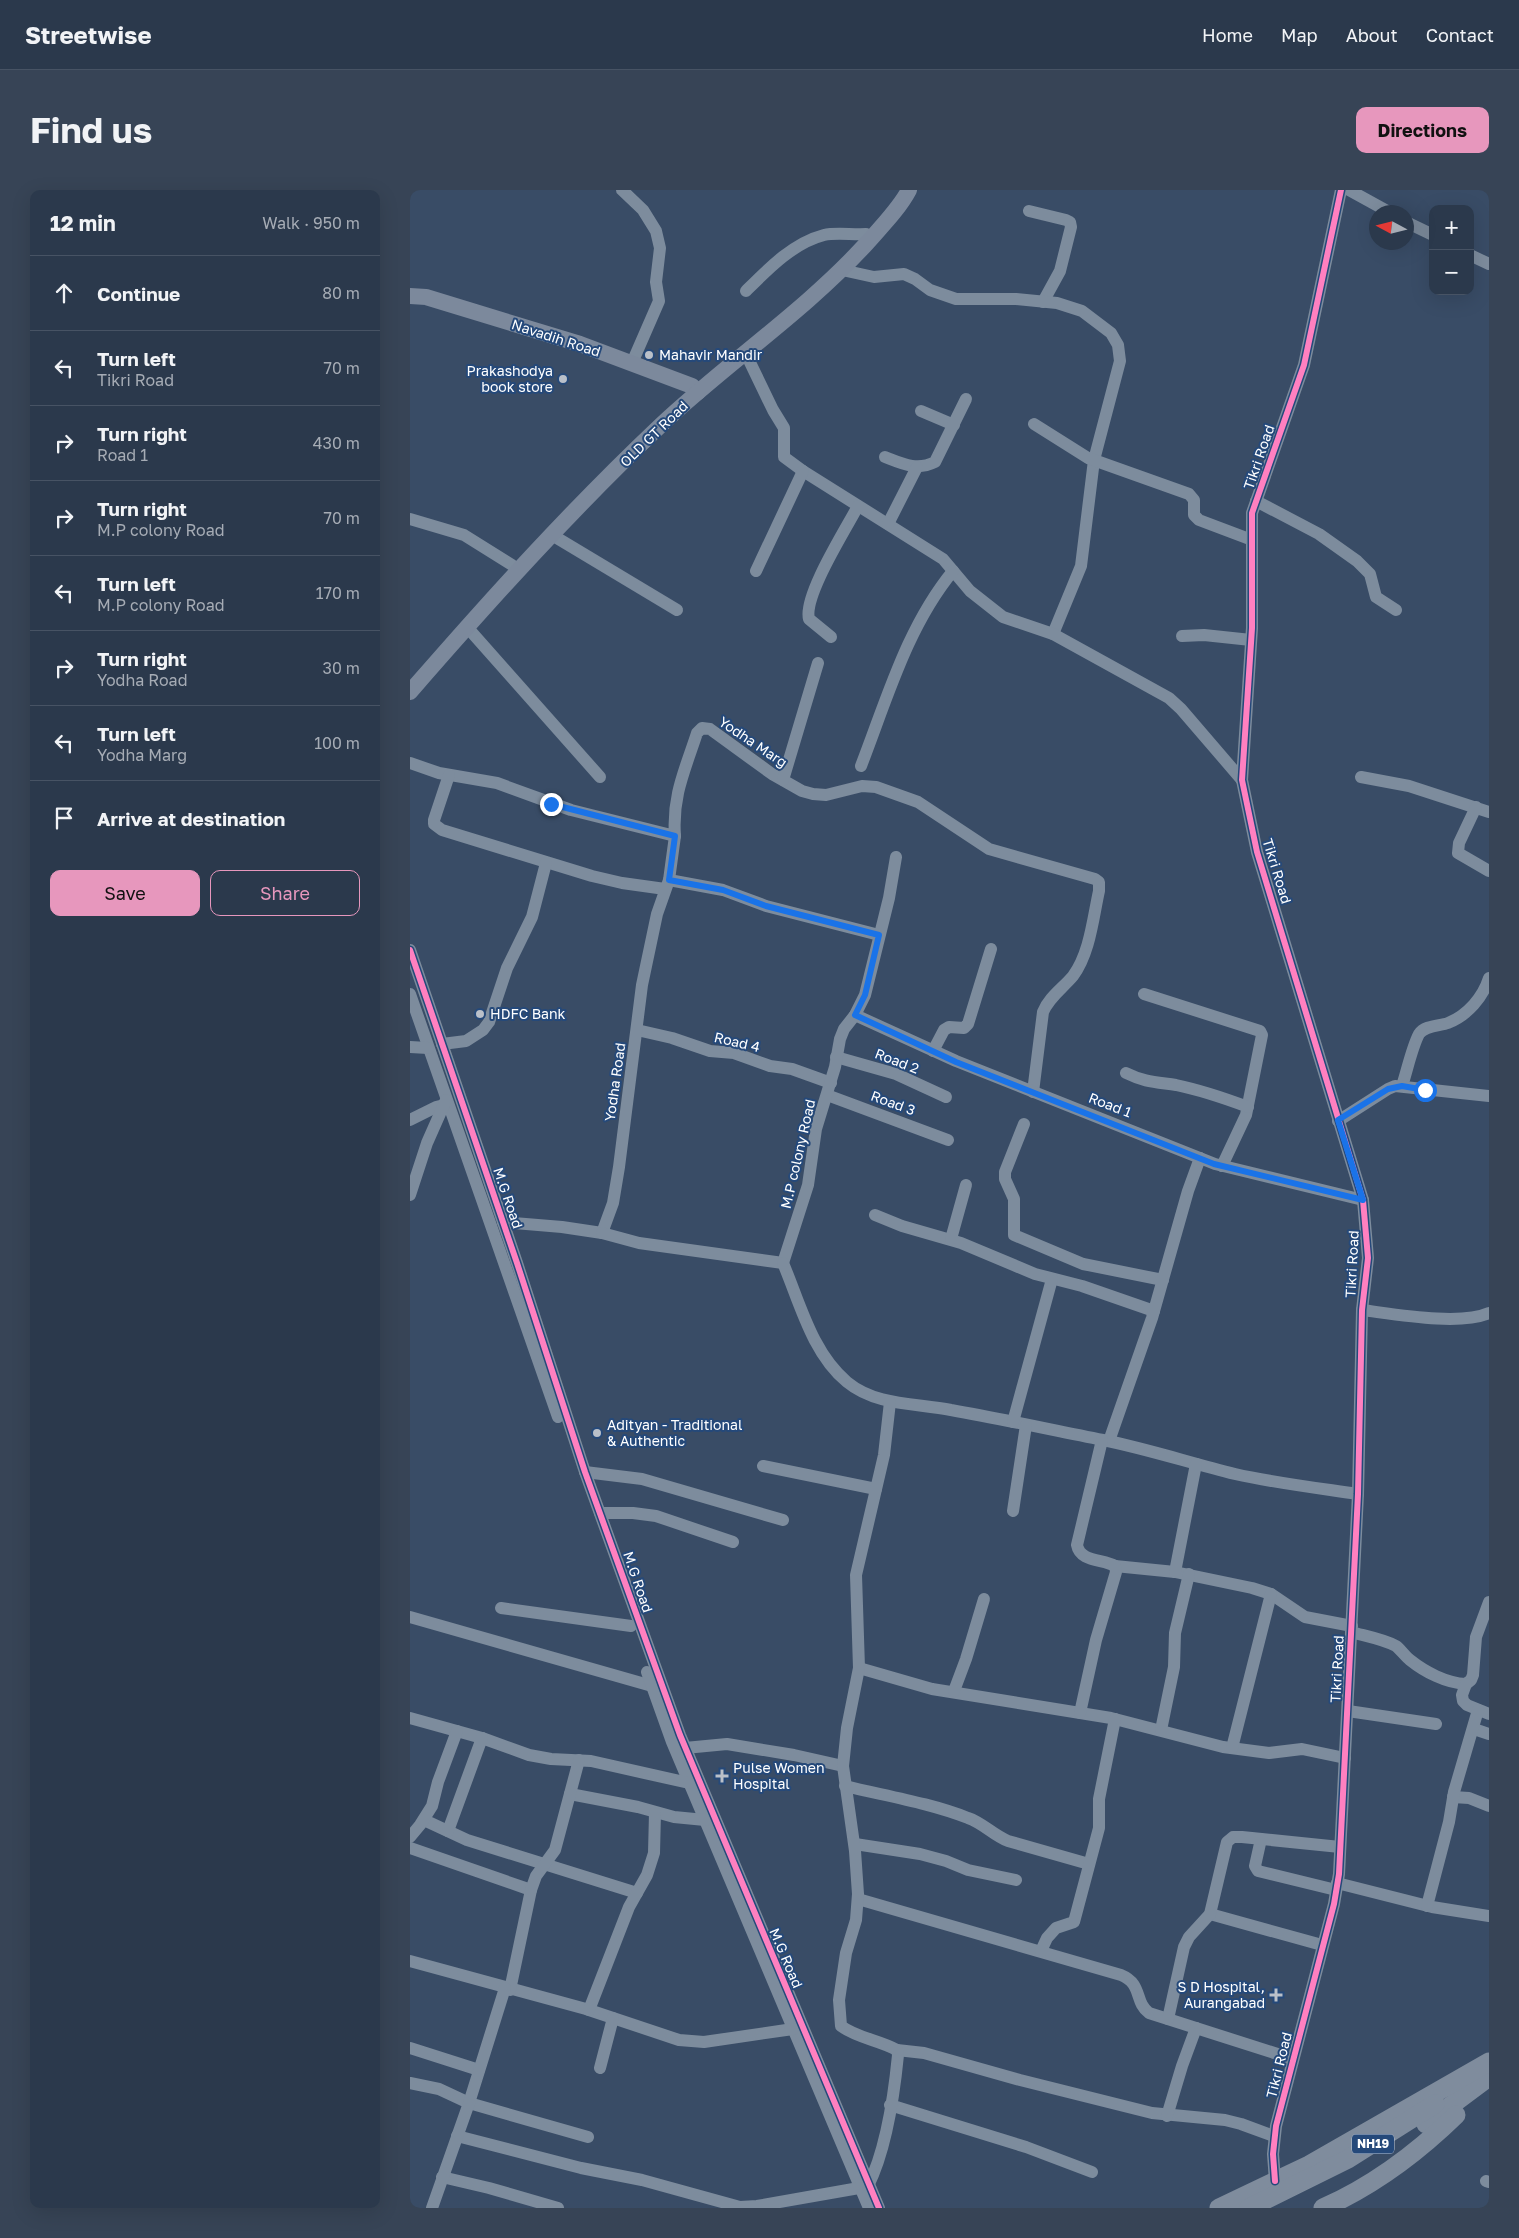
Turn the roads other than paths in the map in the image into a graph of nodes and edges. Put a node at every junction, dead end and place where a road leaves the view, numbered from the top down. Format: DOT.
graph roads {
  1 [pos="622,190"];
  2 [pos="901,190"];
  3 [pos="909,190"];
  4 [pos="1341,190"];
  5 [pos="1349,190"];
  6 [pos="1376,205"];
  7 [pos="1029,211"];
  8 [pos="1414,226"];
  9 [pos="1429,233"];
  10 [pos="866,234"];
  11 [pos="1474,256"];
  12 [pos="1489,264"];
  13 [pos="842,270"];
  14 [pos="746,291"];
  15 [pos="410,296"];
  16 [pos="1043,302"];
  17 [pos="745,352"];
  18 [pos="632,364"];
  19 [pos="695,389"];
  20 [pos="966,399"];
  21 [pos="921,411"];
  22 [pos="1034,424"];
  23 [pos="954,425"];
  24 [pos="885,457"];
  25 [pos="1094,460"];
  26 [pos="917,467"];
  27 [pos="803,471"];
  28 [pos="1256,501"];
  29 [pos="858,506"];
  30 [pos="410,519"];
  31 [pos="888,524"];
  32 [pos="552,535"];
  33 [pos="1252,540"];
  34 [pos="512,565"];
  35 [pos="756,571"];
  36 [pos="953,571"];
  37 [pos="677,610"];
  38 [pos="1396,610"];
  39 [pos="467,627"];
  40 [pos="1053,634"];
  41 [pos="1182,636"];
  42 [pos="831,637"];
  43 [pos="1251,640"];
  44 [pos="818,663"];
  45 [pos="410,683"];
  46 [pos="410,692"];
  47 [pos="410,764"];
  48 [pos="861,766"];
  49 [pos="449,775"];
  50 [pos="600,777"];
  51 [pos="1361,777"];
  52 [pos="783,780"];
  53 [pos="1242,780"];
  54 [pos="1476,807"];
  55 [pos="1489,812"];
  56 [pos="675,836"];
  57 [pos="896,856"];
  58 [pos="546,863"];
  59 [pos="1489,871"];
  60 [pos="667,884"];
  61 [pos="879,935"];
  62 [pos="991,949"];
  63 [pos="410,950"];
  64 [pos="1489,978"];
  65 [pos="410,994"];
  66 [pos="1144,994"];
  67 [pos="855,1015"];
  68 [pos="637,1030"];
  69 [pos="442,1044"];
  70 [pos="410,1047"];
  71 [pos="428,1048"];
  72 [pos="933,1051"];
  73 [pos="836,1057"];
  74 [pos="1126,1073"];
  75 [pos="1402,1086"];
  76 [pos="829,1089"];
  77 [pos="1033,1092"];
  78 [pos="1489,1096"];
  79 [pos="946,1097"];
  80 [pos="445,1102"];
  81 [pos="1248,1107"];
  82 [pos="410,1120"];
  83 [pos="1338,1120"];
  84 [pos="1024,1124"];
  85 [pos="948,1140"];
  86 [pos="1200,1158"];
  87 [pos="1222,1166"];
  88 [pos="966,1185"];
  89 [pos="410,1195"];
  90 [pos="1363,1200"];
  91 [pos="876,1215"];
  92 [pos="503,1222"];
  93 [pos="602,1233"];
  94 [pos="951,1239"];
  95 [pos="783,1263"];
  96 [pos="1052,1279"];
  97 [pos="1163,1280"];
  98 [pos="1362,1310"];
  99 [pos="1154,1311"];
  100 [pos="1489,1313"];
  101 [pos="890,1402"];
  102 [pos="1013,1422"];
  103 [pos="1026,1425"];
  104 [pos="1106,1440"];
  105 [pos="1196,1464"];
  106 [pos="764,1466"];
  107 [pos="585,1472"];
  108 [pos="876,1489"];
  109 [pos="1358,1494"];
  110 [pos="1013,1511"];
  111 [pos="600,1513"];
  112 [pos="783,1520"];
  113 [pos="733,1542"];
  114 [pos="607,1544"];
  115 [pos="1115,1566"];
  116 [pos="1175,1572"];
  117 [pos="1189,1574"];
  118 [pos="1271,1594"];
  119 [pos="984,1599"];
  120 [pos="1489,1602"];
  121 [pos="501,1608"];
  122 [pos="410,1617"];
  123 [pos="631,1626"];
  124 [pos="1351,1629"];
  125 [pos="859,1668"];
  126 [pos="1466,1684"];
  127 [pos="652,1686"];
  128 [pos="954,1691"];
  129 [pos="1348,1711"];
  130 [pos="1484,1712"];
  131 [pos="1080,1713"];
  132 [pos="410,1718"];
  133 [pos="1116,1719"];
  134 [pos="1436,1724"];
  135 [pos="1474,1728"];
  136 [pos="1160,1730"];
  137 [pos="457,1731"];
  138 [pos="1489,1734"];
  139 [pos="482,1738"];
  140 [pos="681,1746"];
  141 [pos="1232,1748"];
  142 [pos="1346,1758"];
  143 [pos="579,1760"];
  144 [pos="843,1766"];
  145 [pos="690,1784"];
  146 [pos="845,1786"];
  147 [pos="570,1794"];
  148 [pos="1453,1798"];
  149 [pos="1489,1806"];
  150 [pos="655,1813"];
  151 [pos="424,1820"];
  152 [pos="705,1820"];
  153 [pos="448,1831"];
  154 [pos="410,1837"];
  155 [pos="1261,1839"];
  156 [pos="854,1844"];
  157 [pos="1340,1847"];
  158 [pos="410,1848"];
  159 [pos="1089,1864"];
  160 [pos="546,1865"];
  161 [pos="1016,1880"];
  162 [pos="1337,1887"];
  163 [pos="531,1890"];
  164 [pos="638,1893"];
  165 [pos="858,1899"];
  166 [pos="1427,1906"];
  167 [pos="1210,1914"];
  168 [pos="1489,1916"];
  169 [pos="1322,1945"];
  170 [pos="1041,1951"];
  171 [pos="410,1961"];
  172 [pos="508,1989"];
  173 [pos="589,2010"];
  174 [pos="613,2018"];
  175 [pos="1168,2019"];
  176 [pos="1196,2028"];
  177 [pos="792,2029"];
  178 [pos="410,2048"];
  179 [pos="897,2050"];
  180 [pos="1293,2059"];
  181 [pos="1489,2064"];
  182 [pos="600,2068"];
  183 [pos="479,2070"];
  184 [pos="1489,2077"];
  185 [pos="410,2083"];
  186 [pos="1489,2083"];
  187 [pos="469,2103"];
  188 [pos="890,2106"];
  189 [pos="1167,2116"];
  190 [pos="457,2136"];
  191 [pos="1274,2136"];
  192 [pos="588,2138"];
  193 [pos="1092,2172"];
  194 [pos="442,2178"];
  195 [pos="1275,2181"];
  196 [pos="863,2187"];
  197 [pos="432,2208"];
  198 [pos="558,2208"];
  199 [pos="868,2208"];
  200 [pos="879,2208"];
  201 [pos="1219,2208"];
  202 [pos="1249,2208"];
  203 [pos="1277,2208"];
  204 [pos="1323,2208"];
  1 -- 18 [label="street"];
  2 -- 10 [label="main road, OLD GT Road"];
  3 -- 13 [label="main road, OLD GT Road"];
  4 -- 28 [label="street, Tikri Road"];
  5 -- 6 [label="street"];
  7 -- 16 [label="street"];
  8 -- 9 [label="street"];
  10 -- 14 [label="street"];
  10 -- 19 [label="main road, OLD GT Road"];
  11 -- 12 [label="street"];
  13 -- 16 [label="street"];
  13 -- 17 [label="main road, OLD GT Road"];
  15 -- 18 [label="main road, Navadih Road"];
  16 -- 25 [label="street"];
  17 -- 19 [label="main road, OLD GT Road"];
  17 -- 27 [label="street"];
  18 -- 19 [label="main road, Navadih Road"];
  19 -- 32 [label="main road, OLD GT Road"];
  19 -- 34 [label="main road, OLD GT Road"];
  20 -- 23 [label="street"];
  21 -- 23 [label="street"];
  22 -- 25 [label="street"];
  23 -- 26 [label="street"];
  24 -- 26 [label="street"];
  25 -- 33 [label="street"];
  25 -- 40 [label="street"];
  26 -- 31 [label="street"];
  27 -- 29 [label="street"];
  27 -- 35 [label="street"];
  28 -- 33 [label="street, Tikri Road"];
  28 -- 38 [label="street"];
  29 -- 31 [label="street"];
  29 -- 42 [label="street"];
  30 -- 34 [label="street"];
  31 -- 36 [label="street"];
  32 -- 37 [label="street"];
  32 -- 39 [label="main road, OLD GT Road"];
  33 -- 43 [label="street, Tikri Road"];
  34 -- 45 [label="main road, OLD GT Road"];
  36 -- 40 [label="street"];
  36 -- 48 [label="street"];
  39 -- 46 [label="main road, OLD GT Road"];
  39 -- 50 [label="street"];
  40 -- 53 [label="street"];
  41 -- 43 [label="street"];
  43 -- 53 [label="street, Tikri Road"];
  44 -- 52 [label="street"];
  47 -- 49 [label="street"];
  49 -- 56 [label="street"];
  49 -- 58 [label="street"];
  51 -- 54 [label="street"];
  52 -- 56 [label="street, Yodha Marg"];
  52 -- 77 [label="street, Yodha Marg"];
  53 -- 83 [label="street, Tikri Road"];
  54 -- 55 [label="street"];
  54 -- 59 [label="street"];
  56 -- 60 [label="street, Yodha Road"];
  57 -- 61 [label="street, M.P colony Road"];
  58 -- 60 [label="street"];
  58 -- 69 [label="street"];
  60 -- 61 [label="street"];
  60 -- 68 [label="street, Yodha Road"];
  61 -- 67 [label="street, M.P colony Road"];
  62 -- 72 [label="street"];
  63 -- 69 [label="street, M.G Road"];
  64 -- 75 [label="street"];
  65 -- 71 [label="street, M.G Road"];
  66 -- 81 [label="street"];
  67 -- 72 [label="street, Road 1"];
  67 -- 73 [label="street, M.P colony Road"];
  68 -- 76 [label="street, Road 4"];
  68 -- 93 [label="street, Yodha Road"];
  69 -- 92 [label="street, M.G Road"];
  70 -- 71 [label="street"];
  71 -- 80 [label="street, M.G Road"];
  72 -- 77 [label="street, Road 1"];
  73 -- 76 [label="street, M.P colony Road"];
  73 -- 79 [label="street, Road 2"];
  74 -- 81 [label="street"];
  75 -- 78 [label="street"];
  75 -- 83 [label="street"];
  76 -- 85 [label="street, Road 3"];
  76 -- 95 [label="street, M.P colony Road"];
  77 -- 86 [label="street, Road 1"];
  80 -- 82 [label="street"];
  80 -- 89 [label="street"];
  80 -- 114 [label="street, M.G Road"];
  81 -- 87 [label="street"];
  83 -- 90 [label="street, Tikri Road"];
  84 -- 97 [label="street"];
  86 -- 87 [label="street, Road 1"];
  86 -- 97 [label="street"];
  87 -- 90 [label="street, Road 1"];
  88 -- 94 [label="street"];
  90 -- 98 [label="street, Tikri Road"];
  91 -- 94 [label="street"];
  92 -- 93 [label="street"];
  92 -- 107 [label="street, M.G Road"];
  93 -- 95 [label="street"];
  94 -- 96 [label="street"];
  95 -- 101 [label="street"];
  96 -- 99 [label="street"];
  96 -- 102 [label="street"];
  97 -- 99 [label="street"];
  98 -- 100 [label="street"];
  98 -- 109 [label="street, Tikri Road"];
  99 -- 104 [label="street"];
  101 -- 102 [label="street"];
  101 -- 108 [label="street"];
  102 -- 103 [label="street"];
  103 -- 104 [label="street"];
  103 -- 110 [label="street"];
  104 -- 105 [label="street"];
  104 -- 115 [label="street"];
  105 -- 109 [label="street"];
  105 -- 116 [label="street"];
  106 -- 108 [label="street"];
  107 -- 111 [label="street, M.G Road"];
  107 -- 112 [label="street"];
  108 -- 125 [label="street"];
  109 -- 124 [label="street, Tikri Road"];
  111 -- 113 [label="street"];
  111 -- 114 [label="street, M.G Road"];
  114 -- 123 [label="street, M.G Road"];
  114 -- 140 [label="street, M.G Road"];
  115 -- 116 [label="street"];
  115 -- 131 [label="street"];
  116 -- 117 [label="street"];
  117 -- 118 [label="street"];
  117 -- 136 [label="street"];
  118 -- 124 [label="street"];
  118 -- 141 [label="street"];
  119 -- 128 [label="street"];
  120 -- 126 [label="street"];
  121 -- 123 [label="street"];
  122 -- 127 [label="street"];
  123 -- 127 [label="street, M.G Road"];
  124 -- 126 [label="street"];
  124 -- 129 [label="street, Tikri Road"];
  125 -- 128 [label="street"];
  125 -- 144 [label="street"];
  126 -- 130 [label="street"];
  127 -- 140 [label="street, M.G Road"];
  128 -- 131 [label="street"];
  129 -- 134 [label="street"];
  129 -- 142 [label="street, Tikri Road"];
  130 -- 135 [label="street"];
  131 -- 133 [label="street"];
  132 -- 137 [label="street"];
  133 -- 136 [label="street"];
  133 -- 159 [label="street"];
  135 -- 138 [label="street"];
  135 -- 148 [label="street"];
  136 -- 141 [label="street"];
  137 -- 139 [label="street"];
  137 -- 151 [label="street"];
  139 -- 143 [label="street"];
  139 -- 153 [label="street"];
  140 -- 144 [label="street"];
  140 -- 145 [label="street, M.G Road"];
  140 -- 196 [label="street, M.G Road"];
  141 -- 142 [label="street"];
  142 -- 157 [label="street, Tikri Road"];
  143 -- 145 [label="street"];
  143 -- 147 [label="street"];
  144 -- 146 [label="street"];
  145 -- 152 [label="street, M.G Road"];
  146 -- 156 [label="street"];
  146 -- 159 [label="street"];
  147 -- 150 [label="street"];
  147 -- 160 [label="street"];
  148 -- 149 [label="street"];
  148 -- 166 [label="street"];
  150 -- 152 [label="street"];
  150 -- 164 [label="street"];
  151 -- 153 [label="street"];
  151 -- 154 [label="street"];
  152 -- 177 [label="street, M.G Road"];
  153 -- 160 [label="street"];
  155 -- 157 [label="street"];
  155 -- 162 [label="street"];
  155 -- 167 [label="street"];
  156 -- 161 [label="street"];
  156 -- 165 [label="street"];
  157 -- 162 [label="street, Tikri Road"];
  158 -- 163 [label="street"];
  159 -- 170 [label="street"];
  160 -- 163 [label="street"];
  160 -- 164 [label="street"];
  162 -- 166 [label="street"];
  162 -- 169 [label="street, Tikri Road"];
  163 -- 172 [label="street"];
  164 -- 173 [label="street"];
  165 -- 170 [label="street"];
  165 -- 179 [label="street"];
  166 -- 168 [label="street"];
  167 -- 169 [label="street"];
  167 -- 175 [label="street"];
  169 -- 180 [label="street, Tikri Road"];
  170 -- 175 [label="street"];
  171 -- 172 [label="street"];
  172 -- 173 [label="street"];
  172 -- 183 [label="street"];
  173 -- 174 [label="street"];
  174 -- 177 [label="street"];
  174 -- 182 [label="street"];
  175 -- 176 [label="street"];
  176 -- 180 [label="street"];
  176 -- 189 [label="street"];
  177 -- 196 [label="street, M.G Road"];
  178 -- 183 [label="street"];
  179 -- 188 [label="street"];
  179 -- 189 [label="street"];
  180 -- 191 [label="street, Tikri Road"];
  181 -- 195 [label="highway"];
  181 -- 202 [label="highway, NH19"];
  183 -- 187 [label="street"];
  184 -- 203 [label="highway, NH19"];
  185 -- 187 [label="street"];
  186 -- 204 [label="highway"];
  187 -- 190 [label="street"];
  187 -- 192 [label="street"];
  188 -- 193 [label="street"];
  188 -- 196 [label="street"];
  189 -- 191 [label="street"];
  190 -- 194 [label="street"];
  190 -- 196 [label="street"];
  191 -- 195 [label="street, Tikri Road"];
  194 -- 197 [label="street"];
  194 -- 198 [label="street"];
  195 -- 201 [label="highway"];
  196 -- 199 [label="street, M.G Road"];
  196 -- 200 [label="street, M.G Road"];
}
